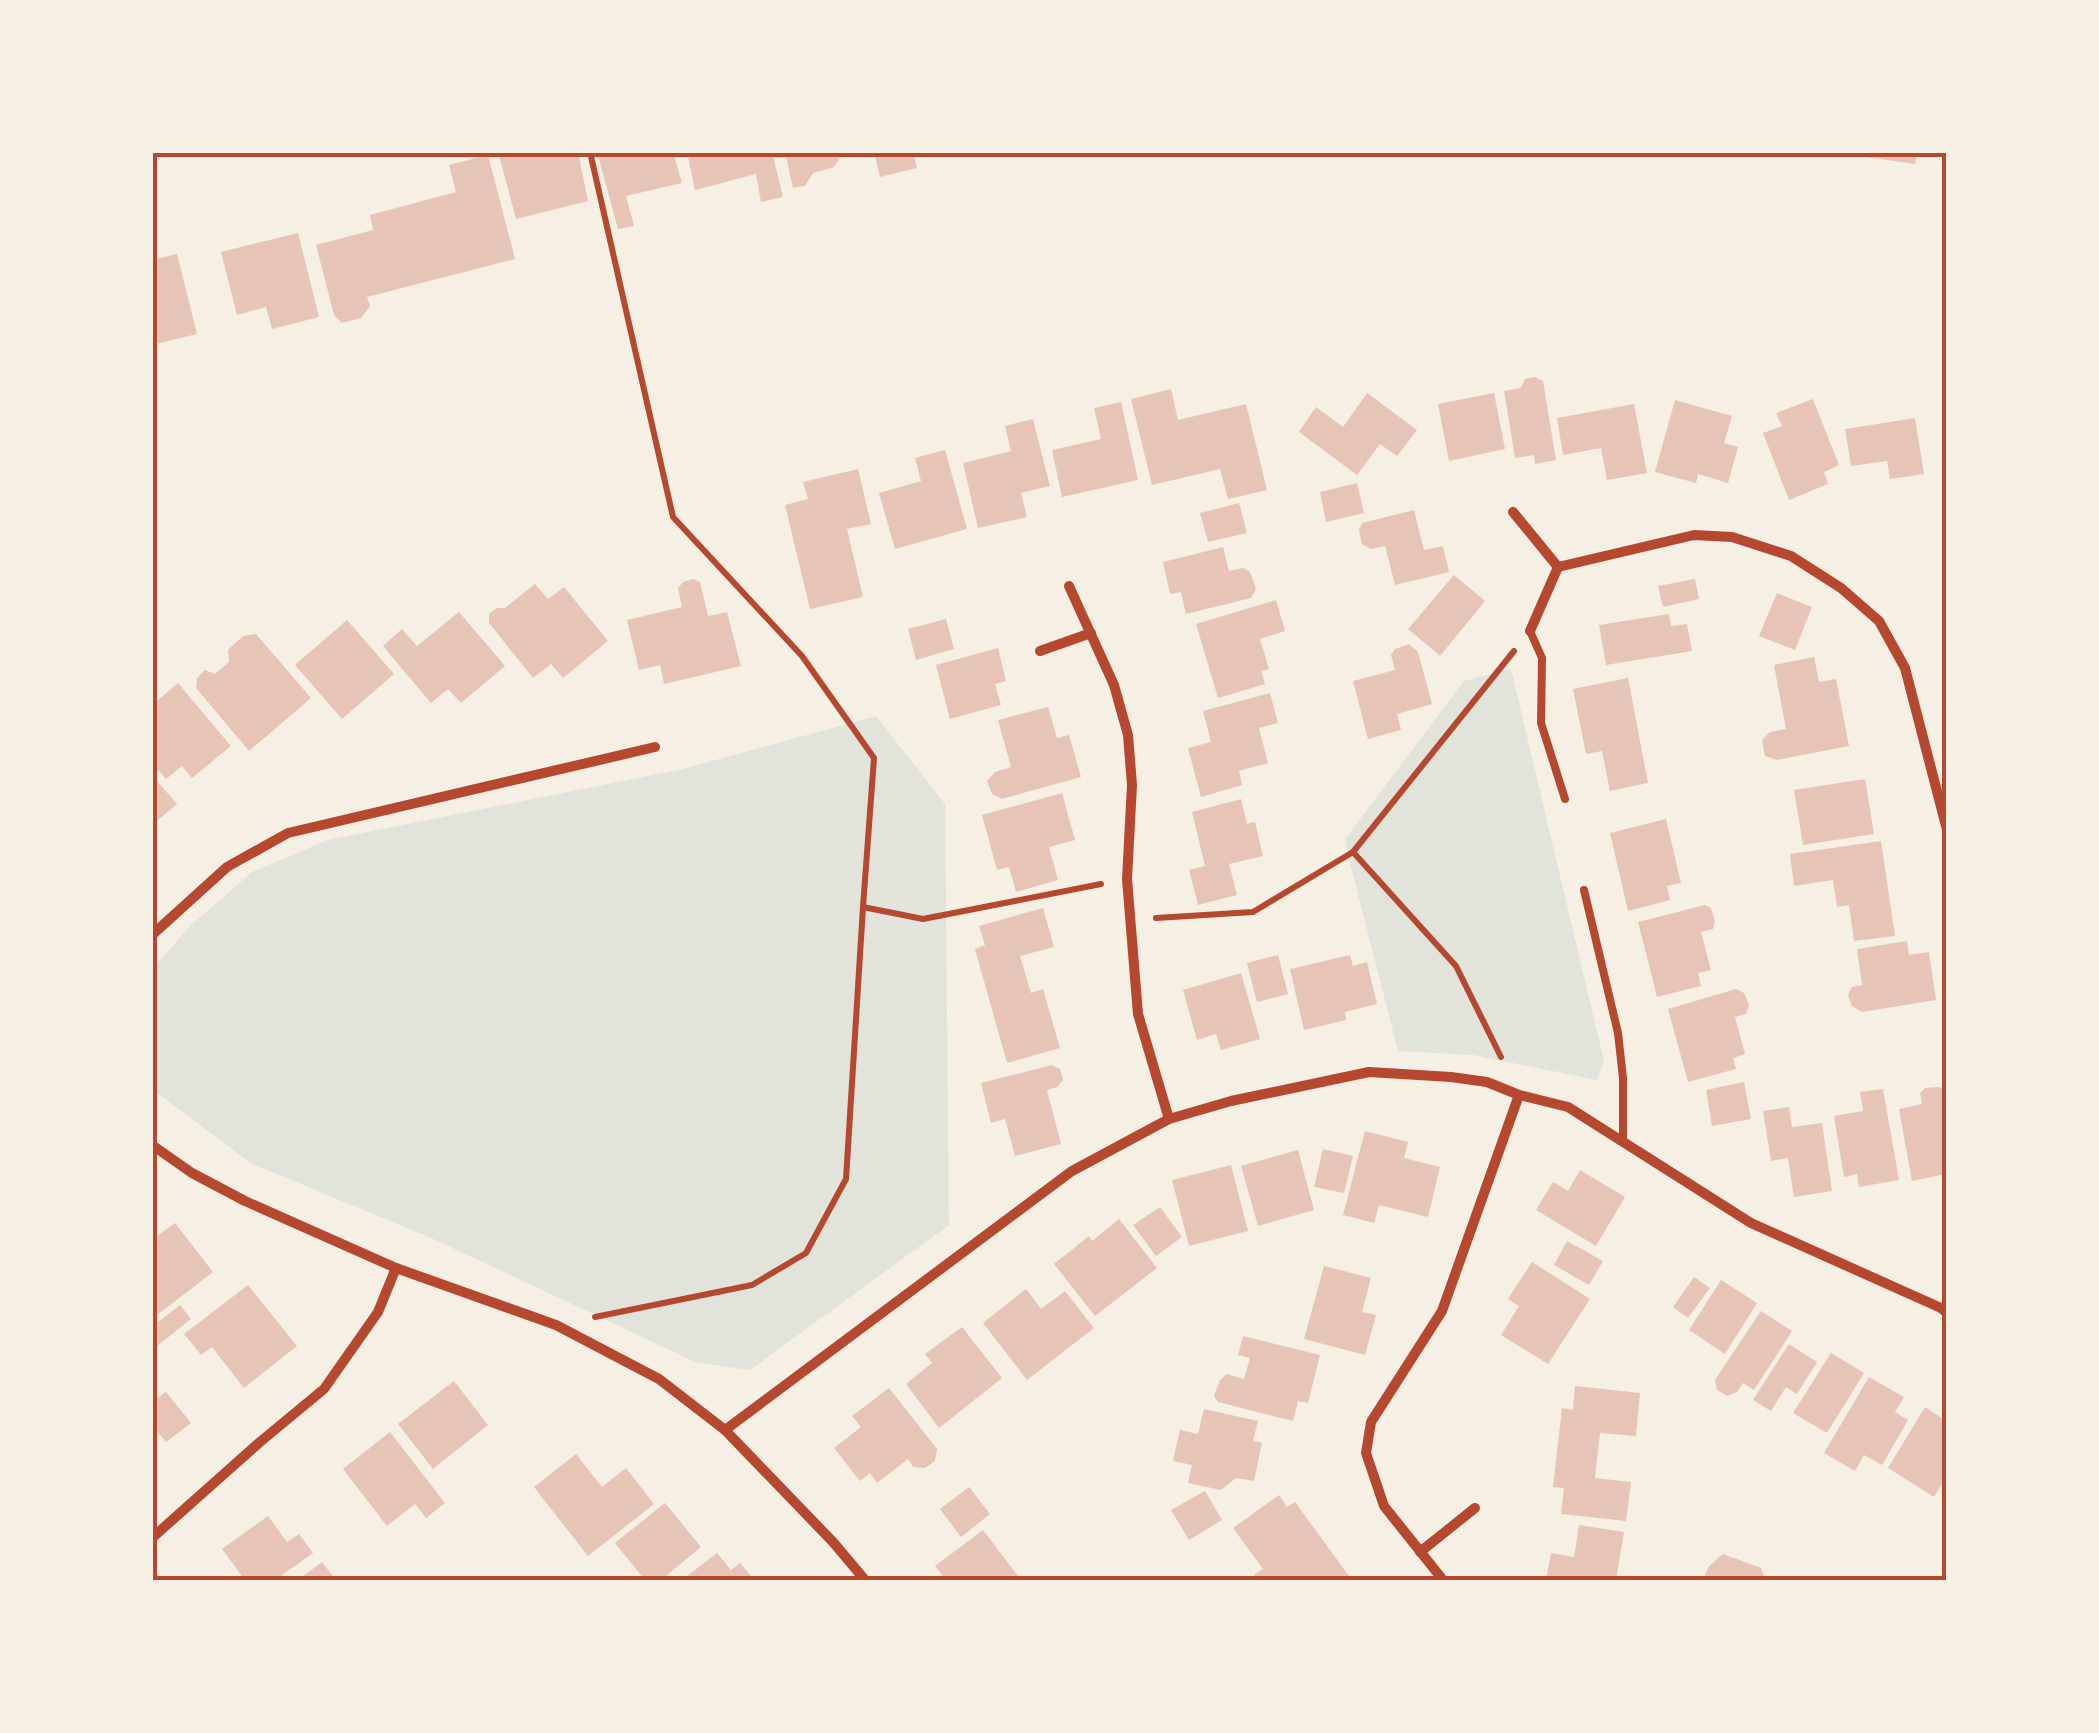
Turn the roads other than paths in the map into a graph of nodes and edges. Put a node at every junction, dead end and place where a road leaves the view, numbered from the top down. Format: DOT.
graph roads {
  1 [pos="1513,512"];
  2 [pos="1558,567"];
  3 [pos="1070,586"];
  4 [pos="1530,631"];
  5 [pos="1092,633"];
  6 [pos="1040,652"];
  7 [pos="655,747"];
  8 [pos="1565,800"];
  9 [pos="1946,826"];
  10 [pos="1584,890"];
  11 [pos="152,936"];
  12 [pos="1519,1094"];
  13 [pos="1169,1119"];
  14 [pos="1623,1142"];
  15 [pos="152,1145"];
  16 [pos="396,1268"];
  17 [pos="1945,1307"];
  18 [pos="725,1430"];
  19 [pos="1474,1508"];
  20 [pos="152,1538"];
  21 [pos="1420,1552"];
  22 [pos="865,1580"];
  23 [pos="1443,1580"];
  1 -- 2 [label="street"];
  2 -- 4 [label="street"];
  2 -- 9 [label="street"];
  3 -- 5 [label="street"];
  4 -- 8 [label="lane"];
  5 -- 6 [label="street"];
  5 -- 13 [label="street"];
  7 -- 11 [label="street"];
  10 -- 14 [label="lane"];
  12 -- 13 [label="street"];
  12 -- 14 [label="street"];
  12 -- 21 [label="street"];
  13 -- 18 [label="street"];
  14 -- 17 [label="street"];
  15 -- 16 [label="street"];
  16 -- 18 [label="street"];
  16 -- 20 [label="street"];
  18 -- 22 [label="street"];
  19 -- 21 [label="street"];
  21 -- 23 [label="street"];
}
